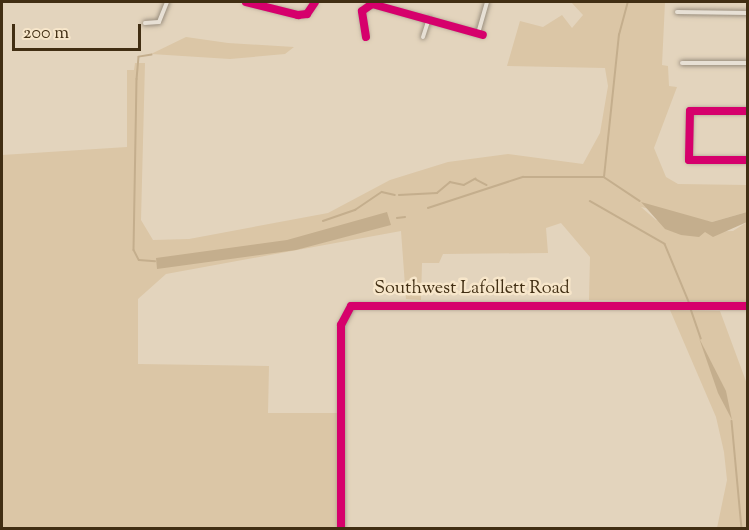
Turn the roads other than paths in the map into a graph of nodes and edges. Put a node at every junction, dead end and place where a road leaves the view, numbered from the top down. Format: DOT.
graph roads {
  1 [pos="167,2"];
  2 [pos="246,2"];
  3 [pos="315,2"];
  4 [pos="487,2"];
  5 [pos="677,12"];
  6 [pos="747,13"];
  7 [pos="429,18"];
  8 [pos="145,23"];
  9 [pos="478,30"];
  10 [pos="483,35"];
  11 [pos="366,37"];
  12 [pos="423,37"];
  13 [pos="682,63"];
  14 [pos="747,63"];
  15 [pos="747,111"];
  16 [pos="747,160"];
  17 [pos="747,306"];
  18 [pos="341,528"];
  1 -- 8 [label="street"];
  2 -- 3 [label="street"];
  4 -- 9 [label="street"];
  5 -- 6 [label="street"];
  7 -- 9 [label="street"];
  7 -- 11 [label="street"];
  7 -- 12 [label="street"];
  9 -- 10 [label="street"];
  13 -- 14 [label="street"];
  15 -- 16 [label="street"];
  17 -- 18 [label="street, Southwest Lafollett Road"];
}
